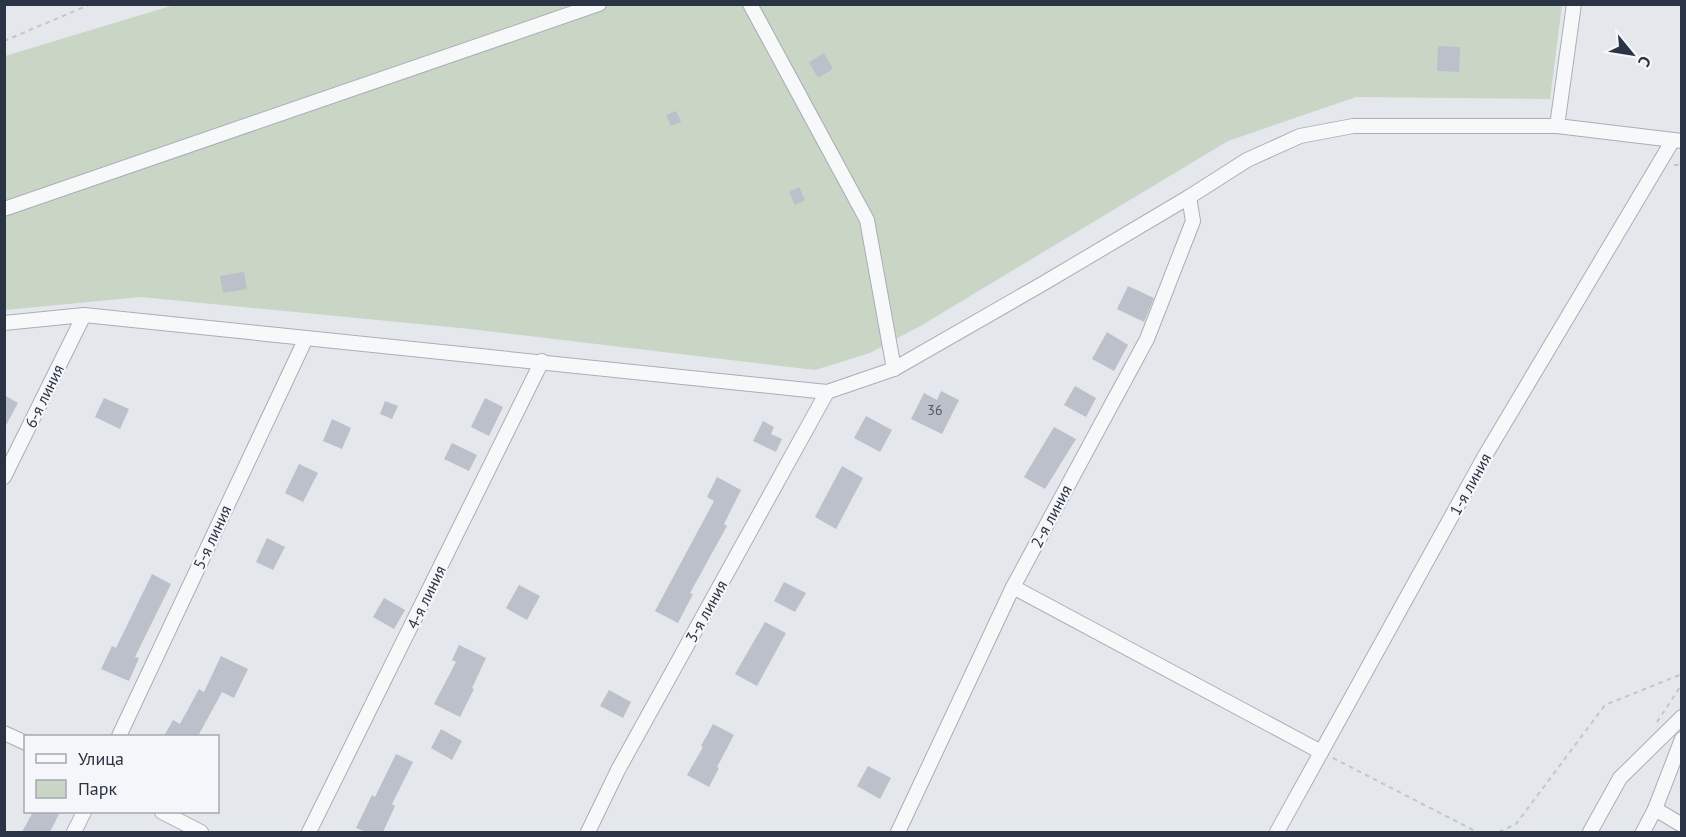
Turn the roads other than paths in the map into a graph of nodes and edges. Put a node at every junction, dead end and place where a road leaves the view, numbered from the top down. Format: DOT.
graph roads {
  1 [pos="599,4"];
  2 [pos="750,4"];
  3 [pos="1574,4"];
  4 [pos="1557,126"];
  5 [pos="1677,140"];
  6 [pos="1188,197"];
  7 [pos="4,209"];
  8 [pos="84,315"];
  9 [pos="4,323"];
  10 [pos="306,338"];
  11 [pos="542,362"];
  12 [pos="894,369"];
  13 [pos="827,392"];
  14 [pos="4,477"];
  15 [pos="1013,587"];
  16 [pos="1682,717"];
  17 [pos="4,733"];
  18 [pos="119,735"];
  19 [pos="1682,739"];
  20 [pos="24,742"];
  21 [pos="1321,752"];
  22 [pos="1655,809"];
  23 [pos="84,813"];
  24 [pos="164,813"];
  25 [pos="1682,825"];
  26 [pos="74,832"];
  27 [pos="201,832"];
  28 [pos="309,832"];
  29 [pos="588,832"];
  30 [pos="898,832"];
  31 [pos="1277,832"];
  32 [pos="1590,832"];
  33 [pos="1643,832"];
  1 -- 7 [label="street"];
  2 -- 12 [label="street"];
  3 -- 4 [label="street"];
  4 -- 5 [label="street"];
  4 -- 6 [label="street"];
  5 -- 21 [label="street, 1-я линия"];
  6 -- 12 [label="street"];
  6 -- 15 [label="street, 2-я линия"];
  8 -- 9 [label="street"];
  8 -- 10 [label="street"];
  8 -- 14 [label="street, 6-я линия"];
  10 -- 11 [label="street"];
  10 -- 18 [label="street, 5-я линия"];
  11 -- 13 [label="street"];
  11 -- 28 [label="street, 4-я линия"];
  12 -- 13 [label="street"];
  13 -- 29 [label="street, 3-я линия"];
  15 -- 21 [label="street"];
  15 -- 30 [label="street, 2-я линия"];
  16 -- 32 [label="street"];
  17 -- 20 [label="street"];
  19 -- 22 [label="street"];
  21 -- 31 [label="street, 1-я линия"];
  22 -- 25 [label="street"];
  22 -- 33 [label="street"];
  23 -- 26 [label="street"];
  24 -- 27 [label="street"];
}
